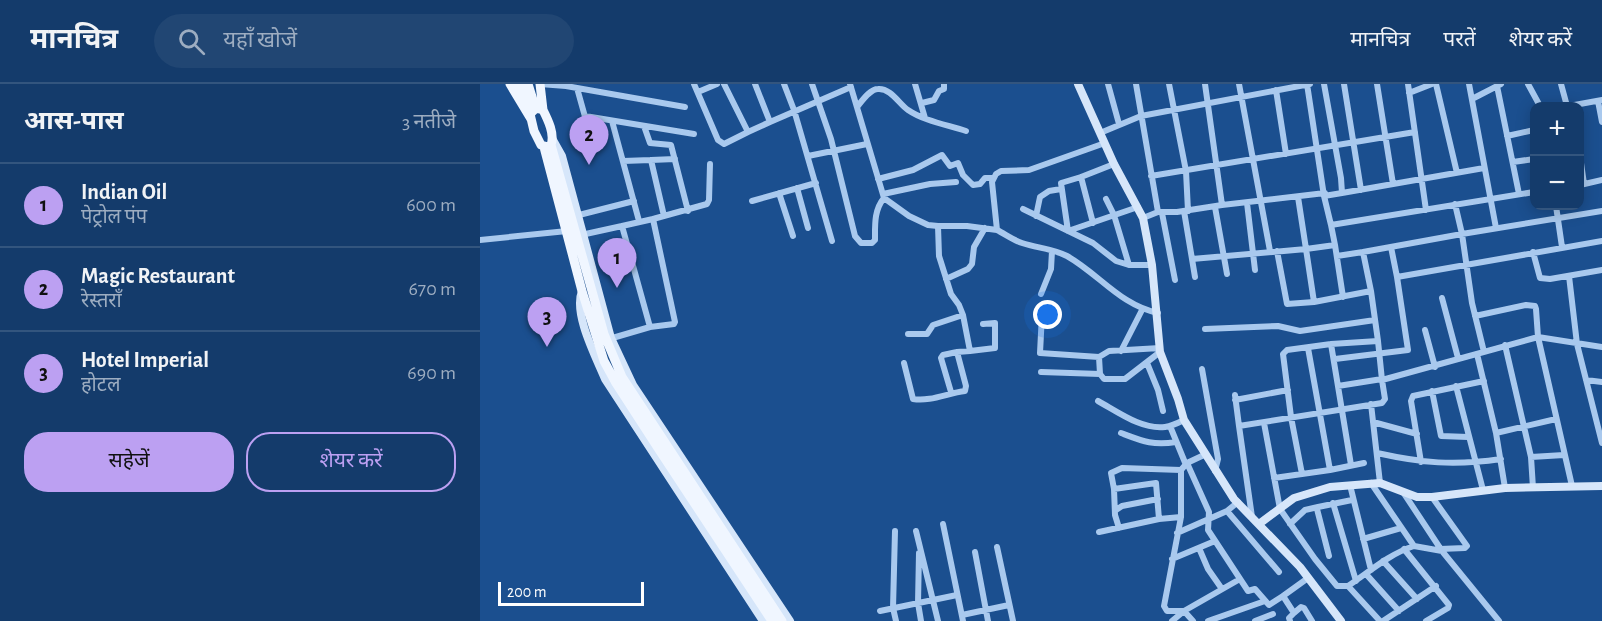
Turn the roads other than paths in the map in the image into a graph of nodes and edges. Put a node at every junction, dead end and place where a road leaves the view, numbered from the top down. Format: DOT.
graph roads {
  1 [pos="510,84"];
  2 [pos="519,84"];
  3 [pos="528,84"];
  4 [pos="534,84"];
  5 [pos="540,84"];
  6 [pos="694,84"];
  7 [pos="717,84"];
  8 [pos="724,84"];
  9 [pos="755,84"];
  10 [pos="784,84"];
  11 [pos="812,84"];
  12 [pos="915,84"];
  13 [pos="944,84"];
  14 [pos="1078,84"];
  15 [pos="1108,84"];
  16 [pos="1136,84"];
  17 [pos="1169,84"];
  18 [pos="1205,84"];
  19 [pos="1239,84"];
  20 [pos="1308,84"];
  21 [pos="1324,84"];
  22 [pos="1344,84"];
  23 [pos="1377,84"];
  24 [pos="1408,84"];
  25 [pos="1434,84"];
  26 [pos="1469,84"];
  27 [pos="1528,84"];
  28 [pos="1561,84"];
  29 [pos="566,85"];
  30 [pos="850,85"];
  31 [pos="1499,85"];
  32 [pos="577,88"];
  33 [pos="1276,90"];
  34 [pos="698,92"];
  35 [pos="1409,93"];
  36 [pos="1242,97"];
  37 [pos="1472,99"];
  38 [pos="818,100"];
  39 [pos="1600,101"];
  40 [pos="1538,102"];
  41 [pos="1567,102"];
  42 [pos="922,103"];
  43 [pos="1208,103"];
  44 [pos="1584,104"];
  45 [pos="685,106"];
  46 [pos="856,107"];
  47 [pos="538,109"];
  48 [pos="794,110"];
  49 [pos="1174,110"];
  50 [pos="1141,116"];
  51 [pos="585,117"];
  52 [pos="925,118"];
  53 [pos="531,119"];
  54 [pos="612,122"];
  55 [pos="770,122"];
  56 [pos="1602,122"];
  57 [pos="1119,124"];
  58 [pos="644,126"];
  59 [pos="966,131"];
  60 [pos="1530,131"];
  61 [pos="748,132"];
  62 [pos="1415,132"];
  63 [pos="1100,133"];
  64 [pos="694,134"];
  65 [pos="1508,136"];
  66 [pos="1385,137"];
  67 [pos="1352,142"];
  68 [pos="1105,143"];
  69 [pos="549,144"];
  70 [pos="867,144"];
  71 [pos="1335,146"];
  72 [pos="594,149"];
  73 [pos="1317,149"];
  74 [pos="834,150"];
  75 [pos="1286,154"];
  76 [pos="808,156"];
  77 [pos="675,159"];
  78 [pos="1254,159"];
  79 [pos="651,160"];
  80 [pos="1530,160"];
  81 [pos="623,161"];
  82 [pos="1513,162"];
  83 [pos="710,164"];
  84 [pos="1114,164"];
  85 [pos="1215,165"];
  86 [pos="1485,168"];
  87 [pos="1186,171"];
  88 [pos="1457,173"];
  89 [pos="1151,176"];
  90 [pos="1081,177"];
  91 [pos="993,178"];
  92 [pos="878,179"];
  93 [pos="1421,180"];
  94 [pos="1602,180"];
  95 [pos="956,182"];
  96 [pos="816,183"];
  97 [pos="1393,184"];
  98 [pos="1584,184"];
  99 [pos="797,188"];
  100 [pos="1061,189"];
  101 [pos="1361,190"];
  102 [pos="1342,193"];
  103 [pos="1530,193"];
  104 [pos="779,194"];
  105 [pos="1519,194"];
  106 [pos="1324,195"];
  107 [pos="884,196"];
  108 [pos="1298,196"];
  109 [pos="1491,198"];
  110 [pos="1106,199"];
  111 [pos="634,201"];
  112 [pos="752,201"];
  113 [pos="1261,201"];
  114 [pos="1246,202"];
  115 [pos="1455,204"];
  116 [pos="1219,206"];
  117 [pos="1138,207"];
  118 [pos="1023,209"];
  119 [pos="1426,210"];
  120 [pos="1557,210"];
  121 [pos="688,211"];
  122 [pos="1186,211"];
  123 [pos="1602,211"];
  124 [pos="1160,212"];
  125 [pos="579,215"];
  126 [pos="1114,215"];
  127 [pos="664,216"];
  128 [pos="1036,216"];
  129 [pos="1143,218"];
  130 [pos="653,219"];
  131 [pos="1559,219"];
  132 [pos="639,221"];
  133 [pos="1093,223"];
  134 [pos="1331,225"];
  135 [pos="622,226"];
  136 [pos="938,226"];
  137 [pos="808,228"];
  138 [pos="985,228"];
  139 [pos="1496,228"];
  140 [pos="997,230"];
  141 [pos="567,231"];
  142 [pos="1068,231"];
  143 [pos="1462,234"];
  144 [pos="580,236"];
  145 [pos="793,236"];
  146 [pos="480,240"];
  147 [pos="832,240"];
  148 [pos="1602,241"];
  149 [pos="1335,245"];
  150 [pos="1391,247"];
  151 [pos="1562,247"];
  152 [pos="1306,249"];
  153 [pos="1052,251"];
  154 [pos="1274,251"];
  155 [pos="1253,252"];
  156 [pos="1364,252"];
  157 [pos="1533,252"];
  158 [pos="1224,255"];
  159 [pos="1336,256"];
  160 [pos="1192,259"];
  161 [pos="1466,264"];
  162 [pos="1129,265"];
  163 [pos="1152,265"];
  164 [pos="1255,270"];
  165 [pos="1602,270"];
  166 [pos="1227,274"];
  167 [pos="1569,276"];
  168 [pos="1195,277"];
  169 [pos="1397,277"];
  170 [pos="946,279"];
  171 [pos="1175,280"];
  172 [pos="582,291"];
  173 [pos="1371,291"];
  174 [pos="1041,294"];
  175 [pos="1343,297"];
  176 [pos="1442,298"];
  177 [pos="1314,302"];
  178 [pos="1142,310"];
  179 [pos="1158,313"];
  180 [pos="1042,314"];
  181 [pos="963,315"];
  182 [pos="1475,316"];
  183 [pos="1375,320"];
  184 [pos="983,324"];
  185 [pos="650,327"];
  186 [pos="1205,328"];
  187 [pos="1425,330"];
  188 [pos="908,334"];
  189 [pos="1538,338"];
  190 [pos="608,339"];
  191 [pos="1378,341"];
  192 [pos="1331,344"];
  193 [pos="1577,344"];
  194 [pos="1504,345"];
  195 [pos="1602,347"];
  196 [pos="1308,348"];
  197 [pos="1160,350"];
  198 [pos="970,351"];
  199 [pos="1121,351"];
  200 [pos="957,352"];
  201 [pos="1379,353"];
  202 [pos="1481,353"];
  203 [pos="1099,357"];
  204 [pos="1458,358"];
  205 [pos="1335,359"];
  206 [pos="904,363"];
  207 [pos="1147,363"];
  208 [pos="1435,367"];
  209 [pos="1202,369"];
  210 [pos="1041,372"];
  211 [pos="1100,374"];
  212 [pos="1382,379"];
  213 [pos="1586,380"];
  214 [pos="1484,381"];
  215 [pos="1602,382"];
  216 [pos="1338,386"];
  217 [pos="1456,386"];
  218 [pos="1288,390"];
  219 [pos="1432,391"];
  220 [pos="951,393"];
  221 [pos="1098,401"];
  222 [pos="1371,404"];
  223 [pos="1341,409"];
  224 [pos="1163,411"];
  225 [pos="1319,413"];
  226 [pos="1291,417"];
  227 [pos="1556,419"];
  228 [pos="1184,420"];
  229 [pos="1373,422"];
  230 [pos="1264,423"];
  231 [pos="1170,426"];
  232 [pos="1239,426"];
  233 [pos="1524,427"];
  234 [pos="1121,433"];
  235 [pos="1496,433"];
  236 [pos="1417,434"];
  237 [pos="1468,437"];
  238 [pos="1176,441"];
  239 [pos="1602,443"];
  240 [pos="1377,453"];
  241 [pos="1564,454"];
  242 [pos="1204,455"];
  243 [pos="1531,457"];
  244 [pos="1501,459"];
  245 [pos="1421,462"];
  246 [pos="1364,463"];
  247 [pos="1474,463"];
  248 [pos="1350,465"];
  249 [pos="1185,466"];
  250 [pos="1330,470"];
  251 [pos="1215,471"];
  252 [pos="1302,474"];
  253 [pos="1274,478"];
  254 [pos="1375,483"];
  255 [pos="1350,485"];
  256 [pos="1572,486"];
  257 [pos="1602,486"];
  258 [pos="1505,488"];
  259 [pos="1533,488"];
  260 [pos="1114,489"];
  261 [pos="1483,490"];
  262 [pos="1402,491"];
  263 [pos="1432,497"];
  264 [pos="1158,499"];
  265 [pos="1352,500"];
  266 [pos="1238,502"];
  267 [pos="1333,503"];
  268 [pos="1318,507"];
  269 [pos="1280,509"];
  270 [pos="1116,510"];
  271 [pos="1227,511"];
  272 [pos="1181,517"];
  273 [pos="1159,519"];
  274 [pos="1207,521"];
  275 [pos="1256,521"];
  276 [pos="943,524"];
  277 [pos="1290,524"];
  278 [pos="1119,528"];
  279 [pos="1401,528"];
  280 [pos="895,531"];
  281 [pos="916,531"];
  282 [pos="1099,532"];
  283 [pos="1177,533"];
  284 [pos="1364,539"];
  285 [pos="1215,541"];
  286 [pos="1414,546"];
  287 [pos="920,547"];
  288 [pos="997,547"];
  289 [pos="1198,548"];
  290 [pos="1404,549"];
  291 [pos="1441,550"];
  292 [pos="975,552"];
  293 [pos="1329,556"];
  294 [pos="1172,559"];
  295 [pos="1383,561"];
  296 [pos="1279,572"];
  297 [pos="1368,572"];
  298 [pos="1308,578"];
  299 [pos="1240,579"];
  300 [pos="1356,581"];
  301 [pos="1348,586"];
  302 [pos="1436,586"];
  303 [pos="1222,589"];
  304 [pos="957,595"];
  305 [pos="1283,596"];
  306 [pos="1417,599"];
  307 [pos="934,600"];
  308 [pos="918,603"];
  309 [pos="1267,603"];
  310 [pos="1010,605"];
  311 [pos="894,608"];
  312 [pos="986,610"];
  313 [pos="880,611"];
  314 [pos="1184,611"];
  315 [pos="1399,611"];
  316 [pos="1294,613"];
  317 [pos="962,618"];
  318 [pos="1273,618"];
  319 [pos="1259,620"];
  320 [pos="763,621"];
  321 [pos="772,621"];
  322 [pos="782,621"];
  323 [pos="790,621"];
  324 [pos="896,621"];
  325 [pos="921,621"];
  326 [pos="938,621"];
  327 [pos="988,621"];
  328 [pos="1013,621"];
  329 [pos="1172,621"];
  330 [pos="1193,621"];
  331 [pos="1208,621"];
  332 [pos="1290,621"];
  333 [pos="1312,621"];
  334 [pos="1341,621"];
  335 [pos="1382,621"];
  336 [pos="1428,621"];
  337 [pos="1499,621"];
  1 -- 53 [label="main road"];
  2 -- 47 [label="main road"];
  3 -- 47 [label="main road"];
  4 -- 47 [label="main road"];
  5 -- 29 [label="street"];
  5 -- 47 [label="main road"];
  6 -- 34 [label="street"];
  7 -- 34 [label="street"];
  8 -- 61 [label="street"];
  9 -- 55 [label="street"];
  10 -- 48 [label="street"];
  11 -- 38 [label="street"];
  12 -- 42 [label="street"];
  13 -- 42 [label="street"];
  14 -- 63 [label="street"];
  15 -- 57 [label="street"];
  16 -- 50 [label="street"];
  17 -- 49 [label="street"];
  18 -- 43 [label="street"];
  19 -- 36 [label="street"];
  20 -- 33 [label="street"];
  20 -- 73 [label="street"];
  21 -- 71 [label="street"];
  22 -- 67 [label="street"];
  23 -- 66 [label="street"];
  24 -- 35 [label="street"];
  25 -- 35 [label="street"];
  25 -- 88 [label="street"];
  26 -- 37 [label="street"];
  27 -- 40 [label="street"];
  28 -- 41 [label="street"];
  29 -- 32 [label="street"];
  30 -- 38 [label="street"];
  30 -- 46 [label="street"];
  31 -- 37 [label="street"];
  31 -- 65 [label="street"];
  32 -- 45 [label="street"];
  32 -- 51 [label="street"];
  33 -- 36 [label="street"];
  33 -- 75 [label="street"];
  34 -- 61 [label="street"];
  35 -- 62 [label="street"];
  36 -- 43 [label="street"];
  36 -- 78 [label="street"];
  37 -- 86 [label="street"];
  38 -- 48 [label="street"];
  38 -- 74 [label="street"];
  39 -- 44 [label="street"];
  39 -- 56 [label="street"];
  42 -- 52 [label="street"];
  43 -- 49 [label="street"];
  43 -- 85 [label="street"];
  46 -- 52 [label="street"];
  46 -- 70 [label="street"];
  47 -- 53 [label="main road"];
  47 -- 69 [label="main road"];
  48 -- 55 [label="street"];
  48 -- 76 [label="street"];
  49 -- 50 [label="street"];
  49 -- 87 [label="street"];
  50 -- 57 [label="street"];
  50 -- 89 [label="street"];
  51 -- 54 [label="street"];
  51 -- 72 [label="street"];
  52 -- 59 [label="street"];
  53 -- 69 [label="main road"];
  54 -- 58 [label="street"];
  54 -- 81 [label="street"];
  55 -- 61 [label="street"];
  57 -- 63 [label="street"];
  58 -- 64 [label="street"];
  58 -- 77 [label="street"];
  60 -- 65 [label="street"];
  62 -- 66 [label="street"];
  62 -- 93 [label="street"];
  63 -- 68 [label="street"];
  65 -- 82 [label="street"];
  66 -- 67 [label="street"];
  66 -- 97 [label="street"];
  67 -- 71 [label="street"];
  67 -- 101 [label="street"];
  68 -- 84 [label="street"];
  68 -- 91 [label="street"];
  69 -- 125 [label="street"];
  69 -- 141 [label="main road"];
  69 -- 144 [label="main road"];
  70 -- 74 [label="street"];
  70 -- 92 [label="street"];
  71 -- 73 [label="street"];
  71 -- 102 [label="street"];
  73 -- 75 [label="street"];
  73 -- 106 [label="street"];
  74 -- 76 [label="street"];
  74 -- 107 [label="street"];
  75 -- 78 [label="street"];
  76 -- 96 [label="street"];
  77 -- 79 [label="street"];
  77 -- 121 [label="street"];
  78 -- 85 [label="street"];
  78 -- 113 [label="street"];
  79 -- 81 [label="street"];
  79 -- 127 [label="street"];
  80 -- 82 [label="street"];
  81 -- 111 [label="street"];
  82 -- 105 [label="street"];
  83 -- 121 [label="street"];
  84 -- 90 [label="street"];
  84 -- 117 [label="street"];
  85 -- 87 [label="street"];
  85 -- 116 [label="street"];
  86 -- 88 [label="street"];
  86 -- 109 [label="street"];
  87 -- 89 [label="street"];
  87 -- 122 [label="street"];
  88 -- 93 [label="street"];
  89 -- 124 [label="street"];
  90 -- 100 [label="street"];
  90 -- 133 [label="street"];
  91 -- 92 [label="street"];
  91 -- 140 [label="street"];
  92 -- 107 [label="street"];
  93 -- 97 [label="street"];
  93 -- 119 [label="street"];
  94 -- 98 [label="street"];
  95 -- 107 [label="street"];
  96 -- 99 [label="street"];
  96 -- 147 [label="street"];
  97 -- 101 [label="street"];
  99 -- 104 [label="street"];
  99 -- 137 [label="street"];
  100 -- 128 [label="street"];
  100 -- 142 [label="street"];
  101 -- 102 [label="street"];
  102 -- 106 [label="street"];
  103 -- 105 [label="street"];
  104 -- 112 [label="street"];
  104 -- 145 [label="street"];
  105 -- 109 [label="street"];
  106 -- 108 [label="street"];
  106 -- 134 [label="street"];
  107 -- 136 [label="street"];
  108 -- 113 [label="street"];
  108 -- 152 [label="street"];
  109 -- 115 [label="street"];
  109 -- 139 [label="street"];
  110 -- 126 [label="street"];
  111 -- 125 [label="street"];
  111 -- 132 [label="street"];
  113 -- 114 [label="street"];
  113 -- 154 [label="street"];
  114 -- 116 [label="street"];
  114 -- 155 [label="street"];
  115 -- 119 [label="street"];
  115 -- 143 [label="street"];
  116 -- 122 [label="street"];
  116 -- 158 [label="street"];
  117 -- 126 [label="street"];
  117 -- 129 [label="street"];
  118 -- 128 [label="street"];
  119 -- 134 [label="street"];
  120 -- 131 [label="street"];
  121 -- 127 [label="street"];
  122 -- 124 [label="street"];
  122 -- 160 [label="street"];
  123 -- 131 [label="street"];
  124 -- 129 [label="street"];
  124 -- 171 [label="street"];
  125 -- 144 [label="street"];
  126 -- 133 [label="street"];
  126 -- 162 [label="street"];
  127 -- 130 [label="street"];
  128 -- 142 [label="street"];
  129 -- 163 [label="street"];
  130 -- 132 [label="street"];
  130 -- 185 [label="street"];
  131 -- 139 [label="street"];
  131 -- 151 [label="street"];
  132 -- 135 [label="street"];
  133 -- 142 [label="street"];
  134 -- 149 [label="street"];
  135 -- 144 [label="street"];
  135 -- 185 [label="street"];
  136 -- 138 [label="street"];
  136 -- 170 [label="street"];
  138 -- 140 [label="street"];
  138 -- 170 [label="street"];
  139 -- 143 [label="street"];
  140 -- 153 [label="street"];
  141 -- 146 [label="street"];
  141 -- 172 [label="main road"];
  142 -- 162 [label="street"];
  143 -- 150 [label="street"];
  143 -- 161 [label="street"];
  144 -- 190 [label="main road"];
  148 -- 151 [label="street"];
  149 -- 152 [label="street"];
  149 -- 159 [label="street"];
  150 -- 156 [label="street"];
  150 -- 169 [label="street"];
  151 -- 157 [label="street"];
  152 -- 154 [label="street"];
  152 -- 177 [label="street"];
  153 -- 174 [label="street"];
  153 -- 178 [label="street"];
  154 -- 155 [label="street"];
  154 -- 177 [label="street"];
  155 -- 158 [label="street"];
  155 -- 164 [label="street"];
  156 -- 159 [label="street"];
  156 -- 173 [label="street"];
  157 -- 161 [label="street"];
  157 -- 167 [label="street"];
  158 -- 160 [label="street"];
  158 -- 166 [label="street"];
  159 -- 175 [label="street"];
  160 -- 168 [label="street"];
  161 -- 169 [label="street"];
  161 -- 182 [label="street"];
  162 -- 163 [label="street"];
  163 -- 179 [label="street"];
  165 -- 167 [label="street"];
  167 -- 193 [label="street"];
  169 -- 201 [label="street"];
  170 -- 181 [label="street"];
  172 -- 320 [label="street"];
  172 -- 321 [label="main road"];
  173 -- 175 [label="street"];
  173 -- 183 [label="street"];
  175 -- 177 [label="street"];
  176 -- 204 [label="street"];
  178 -- 179 [label="street"];
  178 -- 199 [label="street"];
  179 -- 197 [label="street"];
  180 -- 203 [label="street"];
  181 -- 188 [label="street"];
  181 -- 198 [label="street"];
  182 -- 189 [label="street"];
  182 -- 202 [label="street"];
  183 -- 186 [label="street"];
  183 -- 191 [label="street"];
  184 -- 198 [label="street"];
  185 -- 190 [label="street"];
  187 -- 208 [label="street"];
  189 -- 193 [label="street"];
  189 -- 194 [label="street"];
  189 -- 227 [label="street"];
  190 -- 322 [label="main road"];
  190 -- 323 [label="street"];
  191 -- 192 [label="street"];
  191 -- 201 [label="street"];
  192 -- 196 [label="street"];
  192 -- 205 [label="street"];
  193 -- 195 [label="street"];
  193 -- 213 [label="street"];
  194 -- 202 [label="street"];
  194 -- 233 [label="street"];
  196 -- 218 [label="street"];
  196 -- 225 [label="street"];
  197 -- 199 [label="street"];
  197 -- 207 [label="street"];
  197 -- 228 [label="street"];
  198 -- 200 [label="street"];
  199 -- 203 [label="street"];
  200 -- 220 [label="street"];
  200 -- 220 [label="street"];
  201 -- 205 [label="street"];
  201 -- 212 [label="street"];
  202 -- 204 [label="street"];
  202 -- 214 [label="street"];
  203 -- 211 [label="street"];
  204 -- 208 [label="street"];
  205 -- 216 [label="street"];
  206 -- 220 [label="street"];
  207 -- 211 [label="street"];
  207 -- 224 [label="street"];
  208 -- 212 [label="street"];
  209 -- 251 [label="street"];
  210 -- 211 [label="street"];
  212 -- 216 [label="street"];
  212 -- 222 [label="street"];
  213 -- 215 [label="street"];
  213 -- 239 [label="street"];
  214 -- 217 [label="street"];
  214 -- 235 [label="street"];
  216 -- 223 [label="street"];
  217 -- 219 [label="street"];
  217 -- 237 [label="street"];
  218 -- 226 [label="street"];
  218 -- 232 [label="street"];
  219 -- 236 [label="street"];
  219 -- 237 [label="street"];
  221 -- 231 [label="street"];
  222 -- 223 [label="street"];
  222 -- 229 [label="street"];
  223 -- 225 [label="street"];
  223 -- 248 [label="street"];
  225 -- 226 [label="street"];
  225 -- 250 [label="street"];
  226 -- 230 [label="street"];
  226 -- 252 [label="street"];
  227 -- 233 [label="street"];
  227 -- 241 [label="street"];
  228 -- 231 [label="street"];
  228 -- 242 [label="street"];
  229 -- 236 [label="street"];
  229 -- 240 [label="street"];
  230 -- 232 [label="street"];
  230 -- 253 [label="street"];
  231 -- 238 [label="street"];
  232 -- 275 [label="street"];
  233 -- 235 [label="street"];
  233 -- 243 [label="street"];
  234 -- 238 [label="street"];
  235 -- 244 [label="street"];
  236 -- 245 [label="street"];
  237 -- 247 [label="street"];
  238 -- 249 [label="street"];
  240 -- 245 [label="street"];
  240 -- 254 [label="street"];
  241 -- 243 [label="street"];
  241 -- 256 [label="street"];
  242 -- 249 [label="street"];
  242 -- 251 [label="street"];
  243 -- 259 [label="street"];
  244 -- 247 [label="street"];
  244 -- 258 [label="street"];
  245 -- 247 [label="street"];
  246 -- 248 [label="street"];
  247 -- 261 [label="street"];
  248 -- 250 [label="street"];
  249 -- 260 [label="street"];
  249 -- 272 [label="street"];
  249 -- 274 [label="street"];
  250 -- 252 [label="street"];
  251 -- 266 [label="street"];
  252 -- 253 [label="street"];
  253 -- 269 [label="street"];
  254 -- 255 [label="street"];
  254 -- 262 [label="street"];
  254 -- 279 [label="street"];
  255 -- 265 [label="street"];
  255 -- 269 [label="street"];
  256 -- 257 [label="street"];
  256 -- 259 [label="street"];
  258 -- 259 [label="street"];
  258 -- 261 [label="street"];
  260 -- 264 [label="street"];
  260 -- 270 [label="street"];
  261 -- 263 [label="street"];
  262 -- 263 [label="street"];
  262 -- 291 [label="street"];
  263 -- 291 [label="street"];
  264 -- 270 [label="street"];
  264 -- 273 [label="street"];
  265 -- 267 [label="street"];
  265 -- 284 [label="street"];
  266 -- 271 [label="street"];
  266 -- 275 [label="street"];
  267 -- 268 [label="street"];
  267 -- 300 [label="street"];
  268 -- 277 [label="street"];
  268 -- 293 [label="street"];
  269 -- 275 [label="street"];
  269 -- 277 [label="street"];
  270 -- 278 [label="street"];
  271 -- 274 [label="street"];
  271 -- 296 [label="street"];
  272 -- 273 [label="street"];
  272 -- 283 [label="street"];
  273 -- 278 [label="street"];
  274 -- 283 [label="street"];
  274 -- 285 [label="street"];
  275 -- 298 [label="street"];
  276 -- 304 [label="street"];
  277 -- 301 [label="street"];
  278 -- 282 [label="street"];
  279 -- 284 [label="street"];
  279 -- 286 [label="street"];
  280 -- 311 [label="street"];
  281 -- 287 [label="street"];
  283 -- 294 [label="street"];
  284 -- 297 [label="street"];
  285 -- 289 [label="street"];
  285 -- 299 [label="street"];
  286 -- 290 [label="street"];
  286 -- 291 [label="street"];
  287 -- 307 [label="street"];
  287 -- 308 [label="street"];
  288 -- 310 [label="street"];
  289 -- 294 [label="street"];
  289 -- 303 [label="street"];
  290 -- 295 [label="street"];
  290 -- 302 [label="street"];
  291 -- 337 [label="street"];
  292 -- 312 [label="street"];
  294 -- 314 [label="street"];
  295 -- 297 [label="street"];
  295 -- 306 [label="street"];
  297 -- 300 [label="street"];
  297 -- 315 [label="street"];
  298 -- 305 [label="street"];
  298 -- 334 [label="street"];
  299 -- 303 [label="street"];
  299 -- 309 [label="street"];
  300 -- 301 [label="street"];
  301 -- 335 [label="street"];
  302 -- 306 [label="street"];
  302 -- 336 [label="street"];
  303 -- 314 [label="street"];
  304 -- 307 [label="street"];
  304 -- 317 [label="street"];
  305 -- 309 [label="street"];
  305 -- 316 [label="street"];
  306 -- 315 [label="street"];
  307 -- 308 [label="street"];
  307 -- 326 [label="street"];
  308 -- 311 [label="street"];
  308 -- 325 [label="street"];
  309 -- 318 [label="street"];
  309 -- 331 [label="street"];
  310 -- 312 [label="street"];
  310 -- 328 [label="street"];
  311 -- 313 [label="street"];
  311 -- 324 [label="street"];
  312 -- 317 [label="street"];
  312 -- 327 [label="street"];
  314 -- 329 [label="street"];
  314 -- 330 [label="street"];
  315 -- 335 [label="street"];
  316 -- 332 [label="street"];
  316 -- 333 [label="street"];
  318 -- 319 [label="street"];
}
